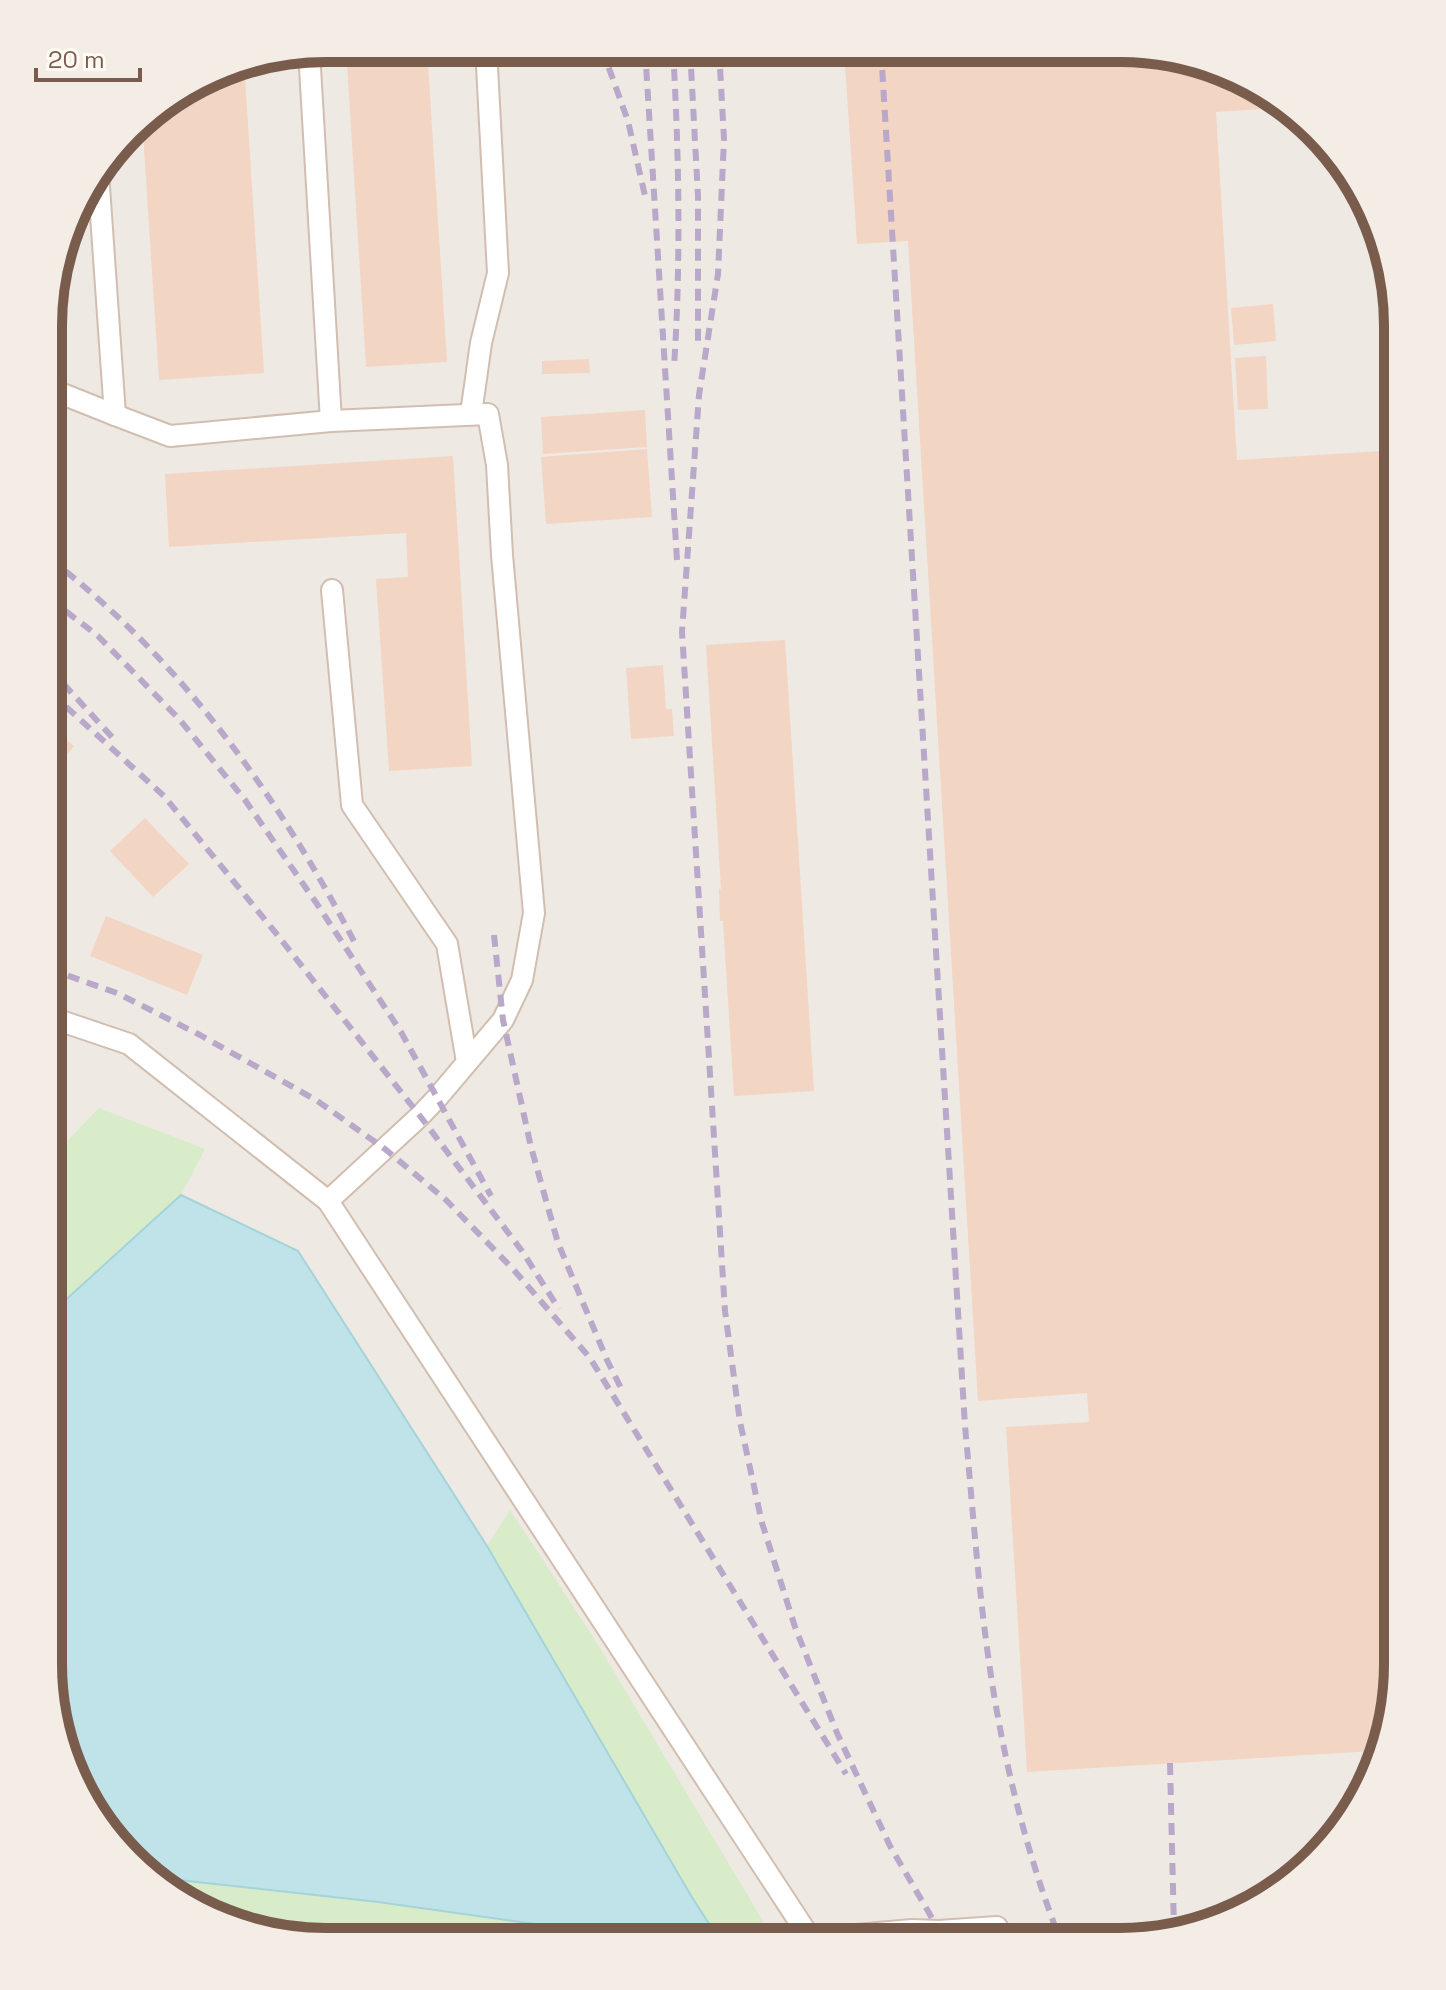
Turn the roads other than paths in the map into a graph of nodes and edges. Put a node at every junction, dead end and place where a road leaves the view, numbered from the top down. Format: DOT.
graph roads {
  1 [pos="487,62"];
  2 [pos="310,63"];
  3 [pos="99,192"];
  4 [pos="62,394"];
  5 [pos="471,414"];
  6 [pos="115,415"];
  7 [pos="331,421"];
  8 [pos="332,590"];
  9 [pos="62,1021"];
  10 [pos="467,1062"];
  11 [pos="328,1201"];
  12 [pos="803,1928"];
  1 -- 5 [label="lane"];
  2 -- 7 [label="lane"];
  3 -- 6 [label="lane"];
  4 -- 6 [label="lane"];
  5 -- 7 [label="lane"];
  5 -- 10 [label="lane"];
  6 -- 7 [label="lane"];
  8 -- 10 [label="lane"];
  9 -- 11 [label="lane"];
  10 -- 11 [label="lane"];
  11 -- 12 [label="lane"];
}
